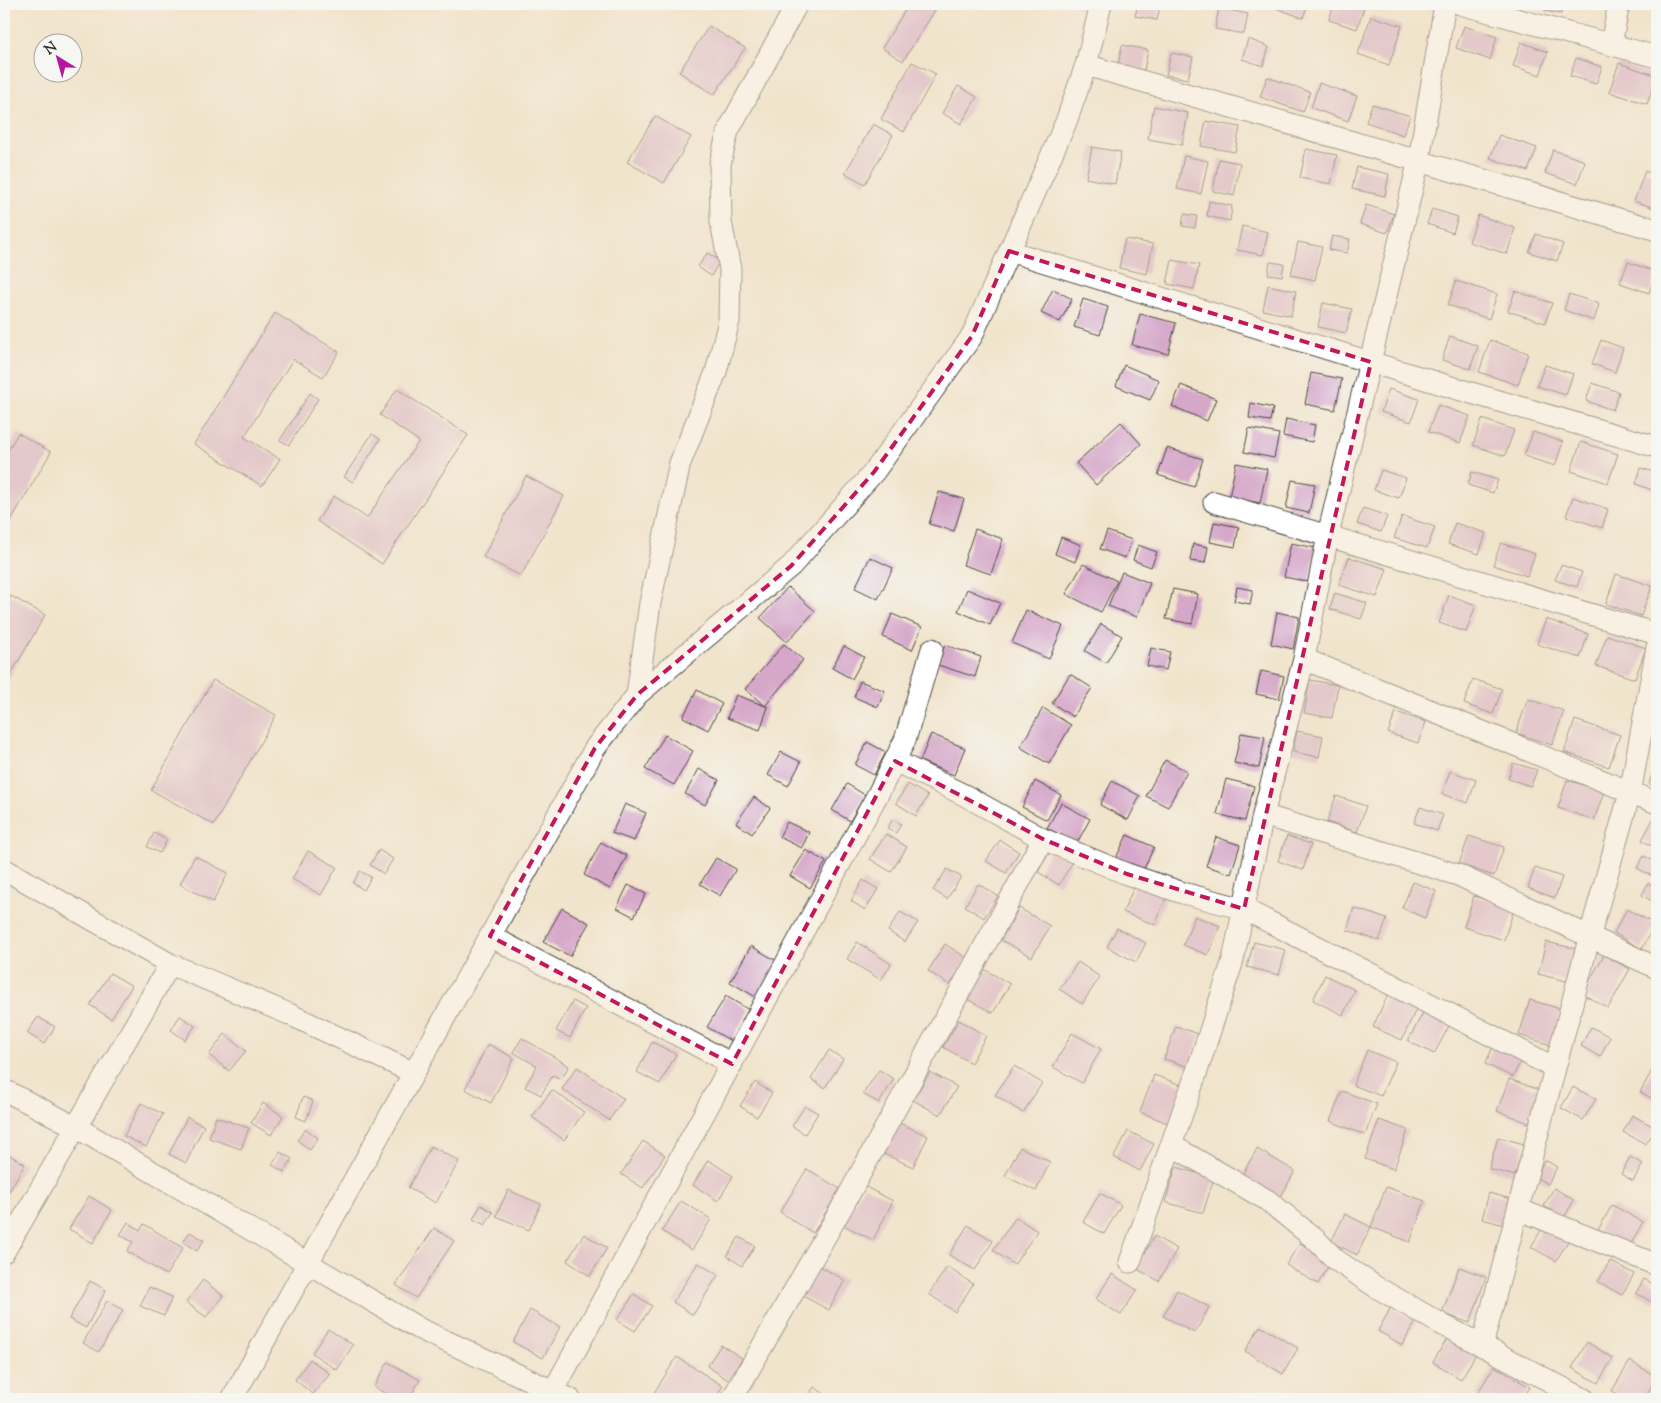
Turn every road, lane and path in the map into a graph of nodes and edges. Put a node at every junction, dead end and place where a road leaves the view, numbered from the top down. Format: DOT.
graph roads {
  1 [pos="797,4"];
  2 [pos="1101,4"];
  3 [pos="1445,4"];
  4 [pos="1460,4"];
  5 [pos="1619,4"];
  6 [pos="1611,44"];
  7 [pos="1657,57"];
  8 [pos="1086,65"];
  9 [pos="1419,160"];
  10 [pos="1657,230"];
  11 [pos="1009,251"];
  12 [pos="1371,362"];
  13 [pos="1657,447"];
  14 [pos="1214,502"];
  15 [pos="1328,535"];
  16 [pos="1657,634"];
  17 [pos="1657,647"];
  18 [pos="932,649"];
  19 [pos="1304,659"];
  20 [pos="637,695"];
  21 [pos="895,761"];
  22 [pos="1630,793"];
  23 [pos="1657,803"];
  24 [pos="1263,814"];
  25 [pos="1043,839"];
  26 [pos="4,869"];
  27 [pos="1244,909"];
  28 [pos="1590,934"];
  29 [pos="490,936"];
  30 [pos="170,964"];
  31 [pos="1657,968"];
  32 [pos="732,1064"];
  33 [pos="1555,1068"];
  34 [pos="414,1073"];
  35 [pos="4,1090"];
  36 [pos="76,1127"];
  37 [pos="1171,1145"];
  38 [pos="1518,1209"];
  39 [pos="4,1252"];
  40 [pos="309,1262"];
  41 [pos="1130,1262"];
  42 [pos="1657,1265"];
  43 [pos="1482,1346"];
  44 [pos="558,1397"];
  45 [pos="232,1399"];
  46 [pos="732,1399"];
  47 [pos="1584,1399"];
  1 -- 20 [label="street"];
  2 -- 8 [label="street"];
  3 -- 9 [label="street"];
  4 -- 6 [label="street"];
  5 -- 6 [label="street"];
  6 -- 7 [label="street"];
  8 -- 9 [label="street"];
  8 -- 11 [label="street"];
  9 -- 10 [label="street"];
  9 -- 12 [label="street"];
  11 -- 12 [label="street"];
  11 -- 20 [label="street"];
  12 -- 13 [label="street"];
  12 -- 15 [label="street"];
  14 -- 15 [label="street"];
  15 -- 16 [label="street"];
  15 -- 19 [label="street"];
  17 -- 22 [label="street"];
  18 -- 21 [label="street"];
  19 -- 22 [label="street"];
  19 -- 24 [label="street"];
  20 -- 29 [label="street"];
  21 -- 25 [label="street"];
  21 -- 32 [label="street"];
  22 -- 23 [label="street"];
  22 -- 28 [label="street"];
  24 -- 27 [label="street"];
  24 -- 28 [label="street"];
  25 -- 27 [label="street"];
  25 -- 46 [label="street"];
  26 -- 30 [label="street"];
  27 -- 33 [label="street"];
  27 -- 37 [label="street"];
  28 -- 31 [label="street"];
  28 -- 33 [label="street"];
  29 -- 32 [label="street"];
  29 -- 34 [label="street"];
  30 -- 34 [label="street"];
  30 -- 36 [label="street"];
  32 -- 44 [label="street"];
  33 -- 38 [label="street"];
  34 -- 40 [label="street"];
  35 -- 36 [label="street"];
  36 -- 39 [label="street"];
  36 -- 40 [label="street"];
  37 -- 41 [label="street"];
  37 -- 43 [label="street"];
  38 -- 42 [label="street"];
  38 -- 43 [label="street"];
  40 -- 44 [label="street"];
  40 -- 45 [label="street"];
  43 -- 47 [label="street"];
}
